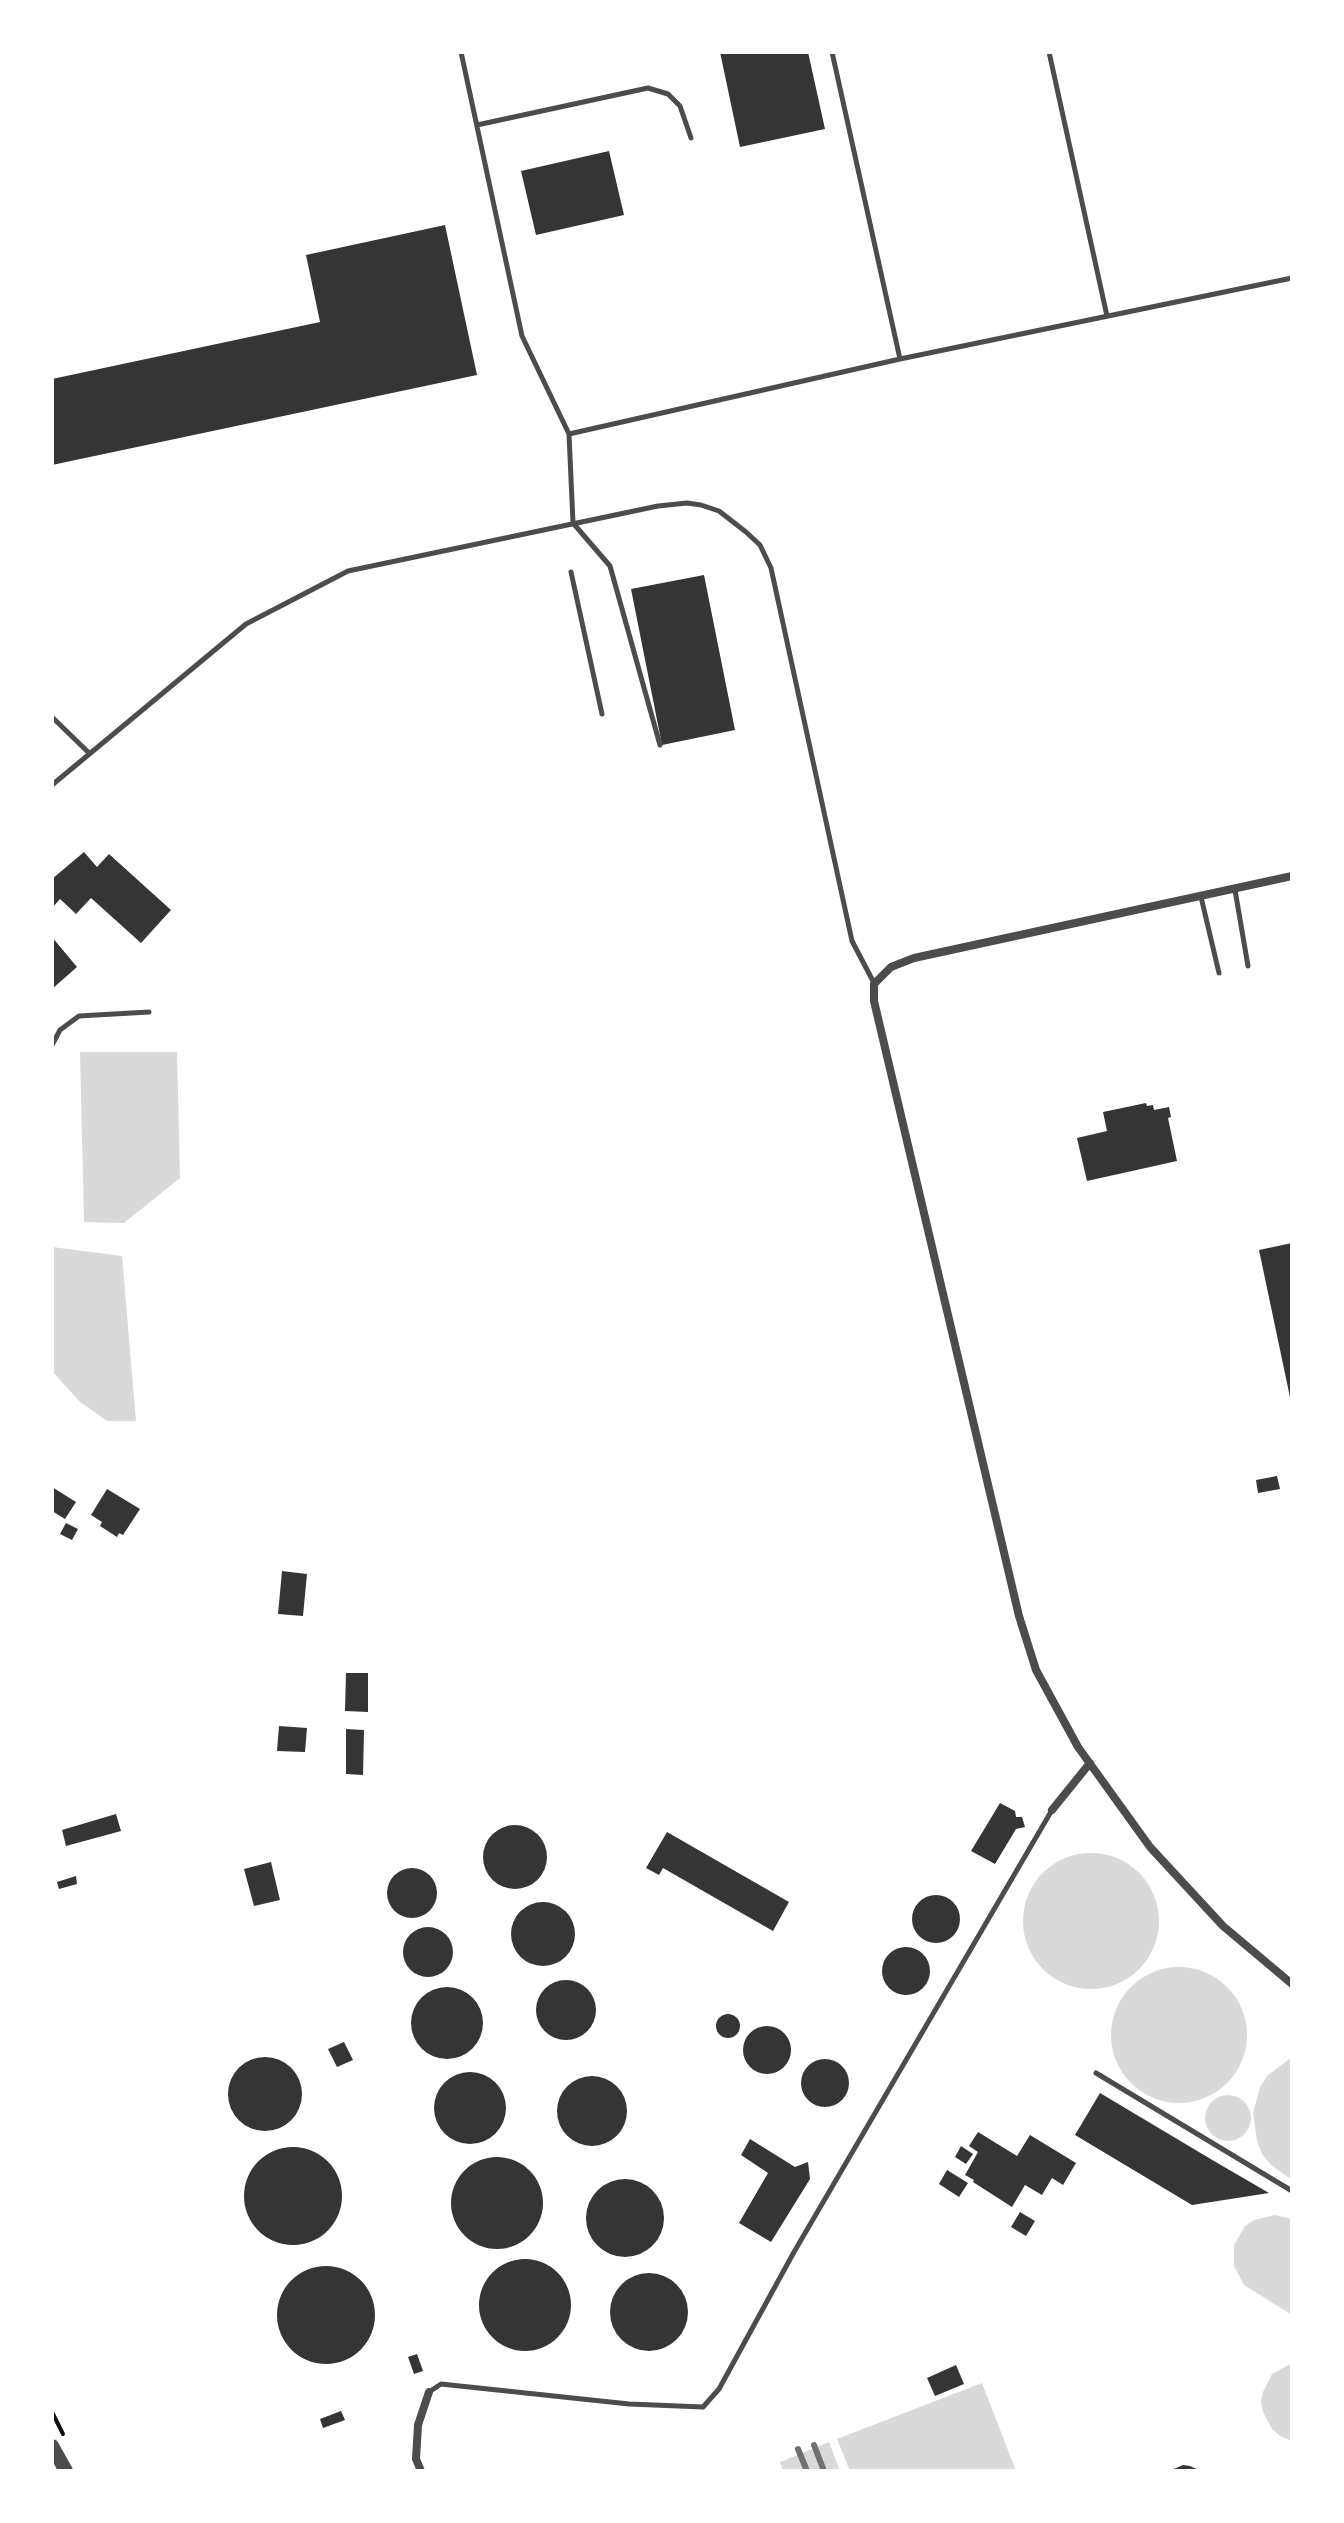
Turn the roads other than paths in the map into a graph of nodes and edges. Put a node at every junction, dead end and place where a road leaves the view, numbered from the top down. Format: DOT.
graph roads {
  1 [pos="461,52"];
  2 [pos="832,52"];
  3 [pos="1049,52"];
  4 [pos="477,125"];
  5 [pos="691,138"];
  6 [pos="1292,278"];
  7 [pos="1107,316"];
  8 [pos="900,359"];
  9 [pos="569,434"];
  10 [pos="573,523"];
  11 [pos="571,572"];
  12 [pos="602,714"];
  13 [pos="52,717"];
  14 [pos="660,745"];
  15 [pos="89,753"];
  16 [pos="52,785"];
  17 [pos="1292,876"];
  18 [pos="1235,890"];
  19 [pos="1201,897"];
  20 [pos="1248,966"];
  21 [pos="1219,973"];
  22 [pos="874,984"];
  23 [pos="149,1012"];
  24 [pos="52,1045"];
  25 [pos="1090,1763"];
  26 [pos="1052,1810"];
  27 [pos="1292,1984"];
  28 [pos="1096,2073"];
  29 [pos="1292,2191"];
  30 [pos="429,2392"];
  31 [pos="52,2446"];
  32 [pos="60,2464"];
  33 [pos="421,2471"];
  1 -- 4 [label="lane"];
  2 -- 8 [label="lane"];
  3 -- 7 [label="lane"];
  4 -- 5 [label="lane"];
  4 -- 9 [label="lane"];
  6 -- 7 [label="lane"];
  7 -- 8 [label="lane"];
  8 -- 9 [label="lane"];
  9 -- 10 [label="lane"];
  10 -- 14 [label="lane"];
  10 -- 15 [label="lane"];
  10 -- 22 [label="lane"];
  11 -- 12 [label="lane"];
  13 -- 15 [label="lane"];
  15 -- 16 [label="lane"];
  17 -- 18 [label="street"];
  18 -- 19 [label="street"];
  18 -- 20 [label="lane"];
  19 -- 21 [label="lane"];
  19 -- 22 [label="street"];
  22 -- 25 [label="street"];
  23 -- 24 [label="lane"];
  25 -- 26 [label="street"];
  25 -- 27 [label="street"];
  26 -- 30 [label="lane"];
  28 -- 29 [label="lane"];
  30 -- 33 [label="street"];
  31 -- 32 [label="street"];
}
